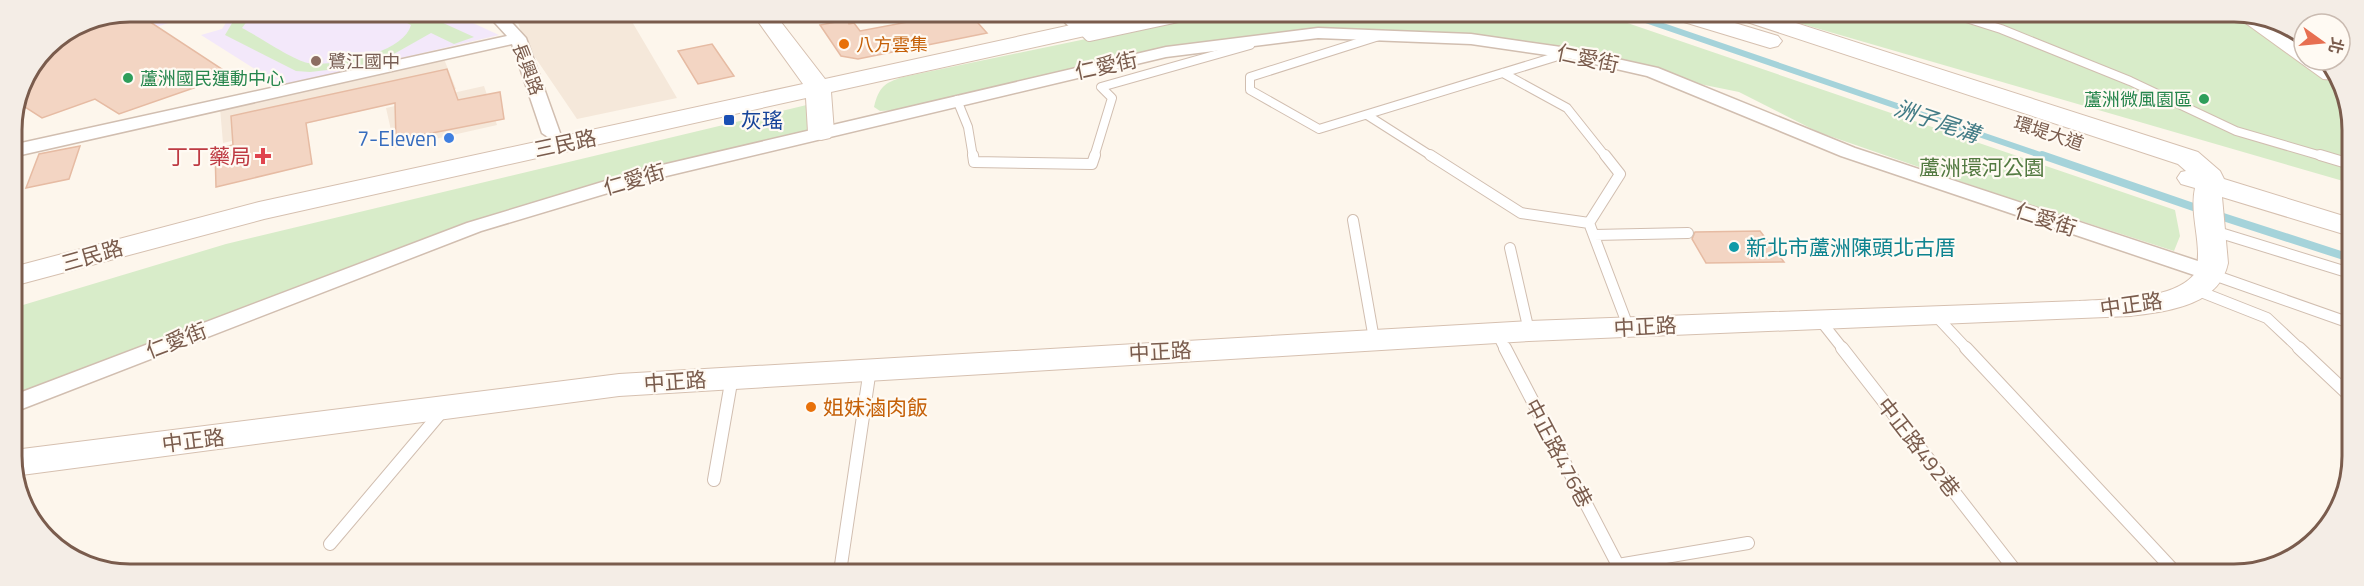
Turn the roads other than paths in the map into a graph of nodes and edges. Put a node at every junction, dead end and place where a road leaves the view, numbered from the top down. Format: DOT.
graph roads {
  1 [pos="1073,22"];
  2 [pos="1704,22"];
  3 [pos="1738,22"];
  4 [pos="1772,22"];
  5 [pos="1979,22"];
  6 [pos="503,23"];
  7 [pos="771,23"];
  8 [pos="1071,23"];
  9 [pos="1157,23"];
  10 [pos="2263,27"];
  11 [pos="1379,36"];
  12 [pos="518,38"];
  13 [pos="1271,38"];
  14 [pos="2292,47"];
  15 [pos="1568,53"];
  16 [pos="1503,73"];
  17 [pos="815,83"];
  18 [pos="957,100"];
  19 [pos="1367,115"];
  20 [pos="821,132"];
  21 [pos="551,133"];
  22 [pos="23,149"];
  23 [pos="2342,162"];
  24 [pos="2342,206"];
  25 [pos="2211,210"];
  26 [pos="1353,220"];
  27 [pos="1589,223"];
  28 [pos="2342,226"];
  29 [pos="1688,232"];
  30 [pos="1593,235"];
  31 [pos="1510,248"];
  32 [pos="23,259"];
  33 [pos="2342,269"];
  34 [pos="23,274"];
  35 [pos="2203,282"];
  36 [pos="1936,316"];
  37 [pos="1820,320"];
  38 [pos="2342,321"];
  39 [pos="1628,326"];
  40 [pos="1513,332"];
  41 [pos="1374,339"];
  42 [pos="870,368"];
  43 [pos="732,377"];
  44 [pos="2342,388"];
  45 [pos="22,401"];
  46 [pos="446,407"];
  47 [pos="23,462"];
  48 [pos="714,480"];
  49 [pos="1748,543"];
  50 [pos="330,544"];
  51 [pos="1617,563"];
  52 [pos="1648,563"];
  53 [pos="2010,563"];
  54 [pos="2167,563"];
  55 [pos="842,564"];
  1 -- 9 [label="lane"];
  2 -- 25 [label="street, 環堤大道"];
  3 -- 25 [label="street, 環堤大道"];
  4 -- 25 [label="street"];
  5 -- 23 [label="lane"];
  6 -- 12 [label="street, 長興路"];
  7 -- 17 [label="street"];
  8 -- 17 [label="street, 三民路"];
  10 -- 14 [label="street"];
  11 -- 13 [label="street, 仁愛街"];
  11 -- 15 [label="street, 仁愛街"];
  11 -- 19 [label="lane"];
  12 -- 21 [label="street, 長興路"];
  12 -- 22 [label="street"];
  13 -- 18 [label="street, 仁愛街"];
  13 -- 18 [label="lane"];
  15 -- 16 [label="lane"];
  15 -- 35 [label="street, 仁愛街"];
  16 -- 19 [label="lane"];
  16 -- 27 [label="lane"];
  17 -- 20 [label="street"];
  17 -- 21 [label="street, 三民路"];
  17 -- 34 [label="street, 三民路"];
  18 -- 20 [label="street, 仁愛街"];
  19 -- 27 [label="lane"];
  20 -- 45 [label="street, 仁愛街"];
  21 -- 32 [label="street, 三民路"];
  24 -- 25 [label="street"];
  25 -- 28 [label="street, 環堤大道"];
  25 -- 33 [label="lane"];
  25 -- 35 [label="street"];
  26 -- 41 [label="lane"];
  27 -- 30 [label="lane"];
  29 -- 30 [label="lane"];
  30 -- 39 [label="lane"];
  31 -- 40 [label="lane, 中正路476巷"];
  35 -- 36 [label="street, 中正路"];
  35 -- 38 [label="lane"];
  35 -- 44 [label="lane"];
  36 -- 37 [label="street, 中正路"];
  36 -- 54 [label="lane"];
  37 -- 39 [label="street, 中正路"];
  37 -- 53 [label="lane, 中正路492巷"];
  39 -- 40 [label="street, 中正路"];
  40 -- 41 [label="street, 中正路"];
  40 -- 51 [label="lane, 中正路476巷"];
  41 -- 42 [label="street, 中正路"];
  42 -- 43 [label="street, 中正路"];
  42 -- 55 [label="lane"];
  43 -- 46 [label="street, 中正路"];
  43 -- 48 [label="lane"];
  46 -- 47 [label="street, 中正路"];
  46 -- 50 [label="lane"];
  49 -- 52 [label="lane"];
}
